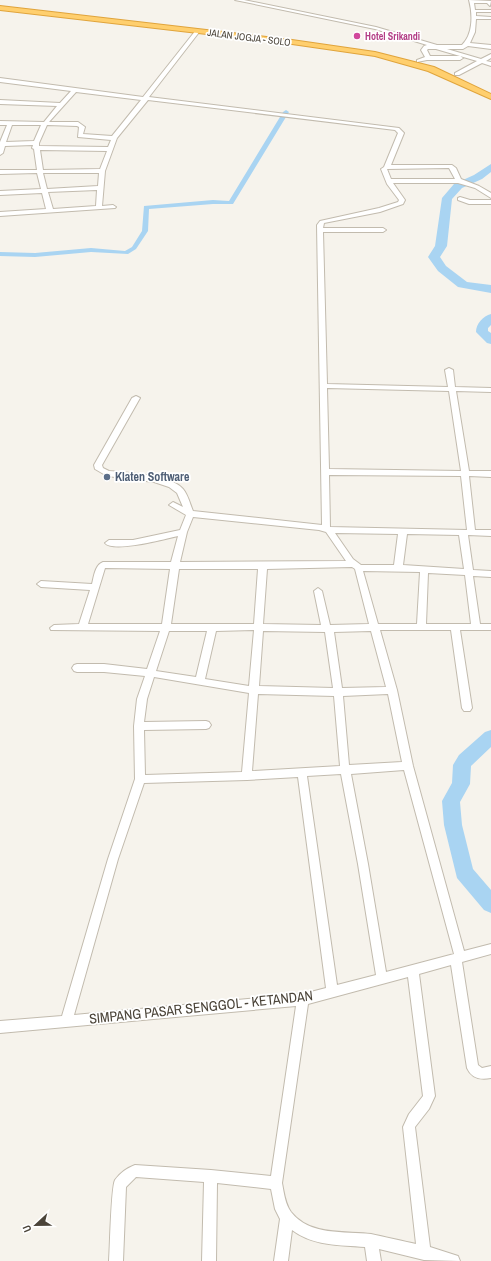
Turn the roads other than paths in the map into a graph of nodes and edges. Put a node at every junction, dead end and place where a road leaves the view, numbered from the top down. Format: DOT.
graph roads {
  1 [pos="237,0"];
  2 [pos="472,2"];
  3 [pos="0,4"];
  4 [pos="491,5"];
  5 [pos="0,8"];
  6 [pos="474,11"];
  7 [pos="491,11"];
  8 [pos="474,17"];
  9 [pos="491,18"];
  10 [pos="198,31"];
  11 [pos="466,44"];
  12 [pos="435,47"];
  13 [pos="491,47"];
  14 [pos="470,56"];
  15 [pos="491,56"];
  16 [pos="428,58"];
  17 [pos="419,61"];
  18 [pos="481,62"];
  19 [pos="491,64"];
  20 [pos="457,74"];
  21 [pos="0,80"];
  22 [pos="75,90"];
  23 [pos="491,91"];
  24 [pos="491,97"];
  25 [pos="146,98"];
  26 [pos="0,102"];
  27 [pos="62,105"];
  28 [pos="0,123"];
  29 [pos="10,123"];
  30 [pos="46,123"];
  31 [pos="114,138"];
  32 [pos="2,143"];
  33 [pos="35,145"];
  34 [pos="109,149"];
  35 [pos="0,153"];
  36 [pos="384,169"];
  37 [pos="102,171"];
  38 [pos="0,172"];
  39 [pos="40,172"];
  40 [pos="71,180"];
  41 [pos="389,181"];
  42 [pos="462,182"];
  43 [pos="101,188"];
  44 [pos="45,190"];
  45 [pos="0,193"];
  46 [pos="491,196"];
  47 [pos="460,199"];
  48 [pos="491,202"];
  49 [pos="113,207"];
  50 [pos="99,208"];
  51 [pos="50,211"];
  52 [pos="0,214"];
  53 [pos="320,230"];
  54 [pos="383,230"];
  55 [pos="449,370"];
  56 [pos="323,386"];
  57 [pos="452,389"];
  58 [pos="491,390"];
  59 [pos="136,398"];
  60 [pos="326,472"];
  61 [pos="465,473"];
  62 [pos="491,474"];
  63 [pos="173,505"];
  64 [pos="190,514"];
  65 [pos="328,530"];
  66 [pos="403,531"];
  67 [pos="183,532"];
  68 [pos="467,532"];
  69 [pos="491,533"];
  70 [pos="109,543"];
  71 [pos="175,565"];
  72 [pos="263,566"];
  73 [pos="356,566"];
  74 [pos="398,568"];
  75 [pos="424,570"];
  76 [pos="469,573"];
  77 [pos="491,574"];
  78 [pos="41,584"];
  79 [pos="95,587"];
  80 [pos="318,591"];
  81 [pos="422,626"];
  82 [pos="476,626"];
  83 [pos="83,627"];
  84 [pos="166,627"];
  85 [pos="212,627"];
  86 [pos="258,627"];
  87 [pos="374,627"];
  88 [pos="491,627"];
  89 [pos="54,628"];
  90 [pos="455,628"];
  91 [pos="327,629"];
  92 [pos="77,668"];
  93 [pos="150,675"];
  94 [pos="200,681"];
  95 [pos="254,690"];
  96 [pos="392,690"];
  97 [pos="338,692"];
  98 [pos="467,708"];
  99 [pos="206,724"];
  100 [pos="139,726"];
  101 [pos="408,766"];
  102 [pos="345,771"];
  103 [pos="302,773"];
  104 [pos="247,776"];
  105 [pos="140,779"];
  106 [pos="491,949"];
  107 [pos="458,958"];
  108 [pos="413,972"];
  109 [pos="382,979"];
  110 [pos="332,992"];
  111 [pos="303,1000"];
  112 [pos="66,1021"];
  113 [pos="0,1027"];
  114 [pos="491,1072"];
  115 [pos="212,1176"];
  116 [pos="276,1183"];
  117 [pos="286,1218"];
  118 [pos="371,1241"];
  119 [pos="424,1253"];
  120 [pos="116,1261"];
  121 [pos="209,1261"];
  122 [pos="281,1261"];
  123 [pos="374,1261"];
  124 [pos="453,1261"];
  1 -- 12 [label="street"];
  2 -- 4 [label="street"];
  2 -- 6 [label="street"];
  3 -- 17 [label="highway"];
  5 -- 10 [label="highway, JALAN JOGJA - SOLO"];
  6 -- 7 [label="street"];
  6 -- 8 [label="street"];
  8 -- 9 [label="street"];
  8 -- 11 [label="street"];
  10 -- 24 [label="highway, JALAN JOGJA - SOLO"];
  10 -- 25 [label="street"];
  11 -- 12 [label="street"];
  11 -- 13 [label="street"];
  12 -- 14 [label="street"];
  12 -- 16 [label="street"];
  14 -- 16 [label="street"];
  14 -- 18 [label="street"];
  15 -- 18 [label="street"];
  16 -- 17 [label="street"];
  17 -- 20 [label="highway"];
  18 -- 19 [label="street"];
  18 -- 20 [label="street"];
  20 -- 23 [label="highway"];
  21 -- 22 [label="street"];
  22 -- 25 [label="street"];
  22 -- 27 [label="street"];
  25 -- 31 [label="street"];
  25 -- 42 [label="street"];
  26 -- 27 [label="street"];
  27 -- 30 [label="street"];
  28 -- 29 [label="street"];
  29 -- 30 [label="street"];
  29 -- 32 [label="street"];
  30 -- 31 [label="street"];
  30 -- 33 [label="street"];
  31 -- 34 [label="street"];
  32 -- 33 [label="street"];
  32 -- 35 [label="street"];
  33 -- 34 [label="street"];
  33 -- 39 [label="street"];
  34 -- 37 [label="street"];
  36 -- 41 [label="street"];
  37 -- 40 [label="street"];
  37 -- 43 [label="street"];
  38 -- 39 [label="street"];
  39 -- 40 [label="street"];
  39 -- 44 [label="street"];
  40 -- 43 [label="street"];
  40 -- 44 [label="street"];
  41 -- 42 [label="street"];
  41 -- 53 [label="street"];
  42 -- 46 [label="street"];
  43 -- 50 [label="street"];
  44 -- 45 [label="street"];
  44 -- 51 [label="street"];
  47 -- 48 [label="street"];
  49 -- 50 [label="street"];
  50 -- 51 [label="street"];
  51 -- 52 [label="street"];
  53 -- 54 [label="street"];
  53 -- 56 [label="street"];
  55 -- 57 [label="street"];
  56 -- 57 [label="street"];
  56 -- 60 [label="street"];
  57 -- 58 [label="street"];
  57 -- 61 [label="street"];
  59 -- 64 [label="street"];
  60 -- 61 [label="street"];
  60 -- 65 [label="street"];
  61 -- 62 [label="street"];
  61 -- 68 [label="street"];
  63 -- 64 [label="street"];
  64 -- 65 [label="street"];
  64 -- 67 [label="street"];
  65 -- 66 [label="street"];
  65 -- 73 [label="street"];
  66 -- 68 [label="street"];
  66 -- 74 [label="street"];
  67 -- 70 [label="street"];
  67 -- 71 [label="street"];
  68 -- 69 [label="street"];
  68 -- 76 [label="street"];
  71 -- 72 [label="street"];
  71 -- 79 [label="street"];
  71 -- 84 [label="street"];
  72 -- 73 [label="street"];
  72 -- 86 [label="street"];
  73 -- 74 [label="street"];
  73 -- 87 [label="street"];
  74 -- 75 [label="street"];
  75 -- 76 [label="street"];
  75 -- 81 [label="street"];
  76 -- 77 [label="street"];
  76 -- 82 [label="street"];
  78 -- 79 [label="street"];
  79 -- 83 [label="street"];
  80 -- 91 [label="street"];
  81 -- 87 [label="street"];
  81 -- 90 [label="street"];
  82 -- 88 [label="street"];
  82 -- 90 [label="street"];
  83 -- 84 [label="street"];
  83 -- 89 [label="street"];
  84 -- 85 [label="street"];
  84 -- 93 [label="street"];
  85 -- 86 [label="street"];
  85 -- 94 [label="street"];
  86 -- 91 [label="street"];
  86 -- 95 [label="street"];
  87 -- 91 [label="street"];
  87 -- 96 [label="street"];
  90 -- 98 [label="street"];
  91 -- 97 [label="street"];
  92 -- 93 [label="street"];
  93 -- 94 [label="street"];
  93 -- 100 [label="street"];
  94 -- 95 [label="street"];
  95 -- 97 [label="street"];
  95 -- 104 [label="street"];
  96 -- 97 [label="street"];
  96 -- 101 [label="street"];
  97 -- 102 [label="street"];
  99 -- 100 [label="street"];
  100 -- 105 [label="street"];
  101 -- 102 [label="street"];
  101 -- 107 [label="street"];
  102 -- 103 [label="street"];
  102 -- 109 [label="street"];
  103 -- 104 [label="street"];
  103 -- 110 [label="street"];
  104 -- 105 [label="street"];
  105 -- 112 [label="street"];
  106 -- 107 [label="street, SIMPANG PASAR SENGGOL - KETANDAN"];
  107 -- 108 [label="street, SIMPANG PASAR SENGGOL - KETANDAN"];
  107 -- 114 [label="street"];
  108 -- 109 [label="street, SIMPANG PASAR SENGGOL - KETANDAN"];
  108 -- 119 [label="street"];
  109 -- 110 [label="street, SIMPANG PASAR SENGGOL - KETANDAN"];
  110 -- 111 [label="street, SIMPANG PASAR SENGGOL - KETANDAN"];
  111 -- 112 [label="street, SIMPANG PASAR SENGGOL - KETANDAN"];
  111 -- 116 [label="street"];
  112 -- 113 [label="street, SIMPANG PASAR SENGGOL - KETANDAN"];
  115 -- 116 [label="street"];
  115 -- 120 [label="street"];
  115 -- 121 [label="street"];
  116 -- 117 [label="street"];
  117 -- 118 [label="street"];
  117 -- 122 [label="street"];
  118 -- 119 [label="street"];
  118 -- 123 [label="street"];
  119 -- 124 [label="street"];
}
